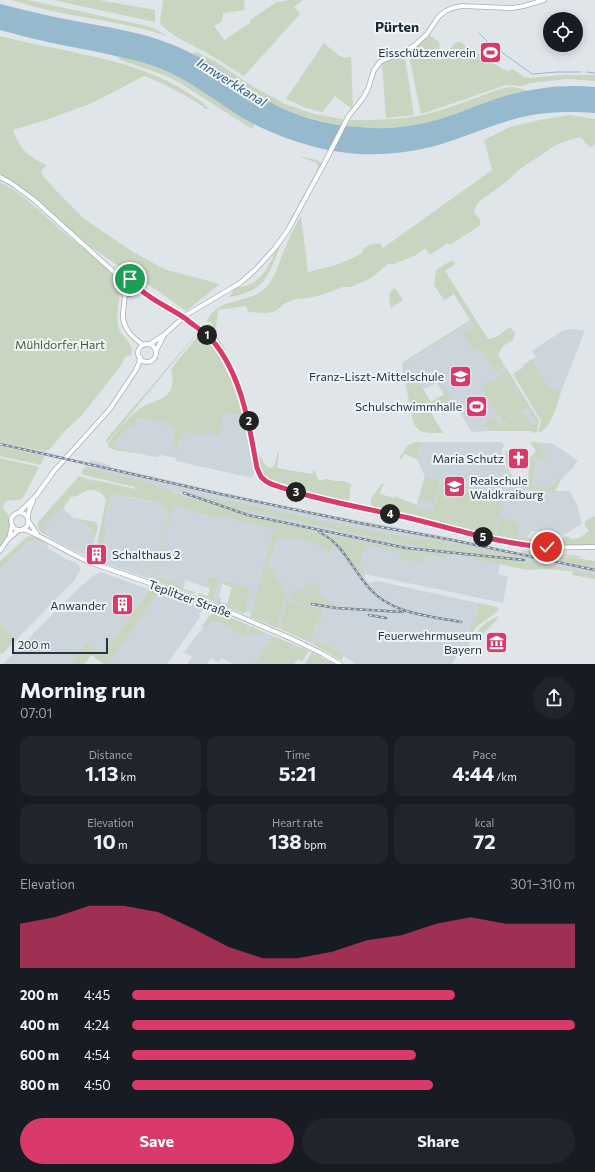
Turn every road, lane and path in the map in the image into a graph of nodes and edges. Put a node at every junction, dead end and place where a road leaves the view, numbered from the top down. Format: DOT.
graph roads {
  1 [pos="544,0"];
  2 [pos="0,177"];
  3 [pos="115,273"];
  4 [pos="126,280"];
  5 [pos="122,286"];
  6 [pos="137,287"];
  7 [pos="124,292"];
  8 [pos="133,293"];
  9 [pos="149,296"];
  10 [pos="125,302"];
  11 [pos="164,335"];
  12 [pos="134,338"];
  13 [pos="150,344"];
  14 [pos="144,345"];
  15 [pos="139,351"];
  16 [pos="156,351"];
  17 [pos="140,357"];
  18 [pos="146,362"];
  19 [pos="136,370"];
  20 [pos="36,496"];
  21 [pos="19,512"];
  22 [pos="28,520"];
  23 [pos="12,525"];
  24 [pos="21,530"];
  25 [pos="39,536"];
  26 [pos="8,539"];
  27 [pos="595,548"];
  28 [pos="0,551"];
  29 [pos="340,664"];
  1 -- 11 [label="main road"];
  2 -- 3 [label="main road"];
  3 -- 4 [label="main road"];
  3 -- 5 [label="main road"];
  4 -- 5 [label="main road"];
  4 -- 6 [label="main road"];
  5 -- 7 [label="main road"];
  6 -- 8 [label="main road"];
  6 -- 9 [label="main road"];
  7 -- 8 [label="main road"];
  7 -- 10 [label="main road"];
  8 -- 9 [label="main road"];
  8 -- 10 [label="main road"];
  9 -- 27 [label="main road, bridge"];
  10 -- 12 [label="main road"];
  11 -- 13 [label="main road"];
  11 -- 16 [label="main road"];
  12 -- 14 [label="main road"];
  12 -- 15 [label="main road"];
  13 -- 14 [label="main road"];
  13 -- 16 [label="main road"];
  14 -- 15 [label="main road"];
  15 -- 17 [label="main road"];
  16 -- 18 [label="main road"];
  17 -- 18 [label="main road"];
  17 -- 19 [label="main road"];
  18 -- 19 [label="main road"];
  19 -- 20 [label="main road"];
  20 -- 21 [label="main road"];
  20 -- 22 [label="main road"];
  21 -- 22 [label="main road"];
  21 -- 23 [label="main road"];
  22 -- 24 [label="main road"];
  22 -- 25 [label="main road, Teplitzer Straße"];
  23 -- 24 [label="main road"];
  23 -- 26 [label="main road"];
  24 -- 25 [label="main road, Teplitzer Straße"];
  24 -- 26 [label="main road"];
  25 -- 29 [label="main road, Teplitzer Straße"];
  26 -- 28 [label="main road"];
}
